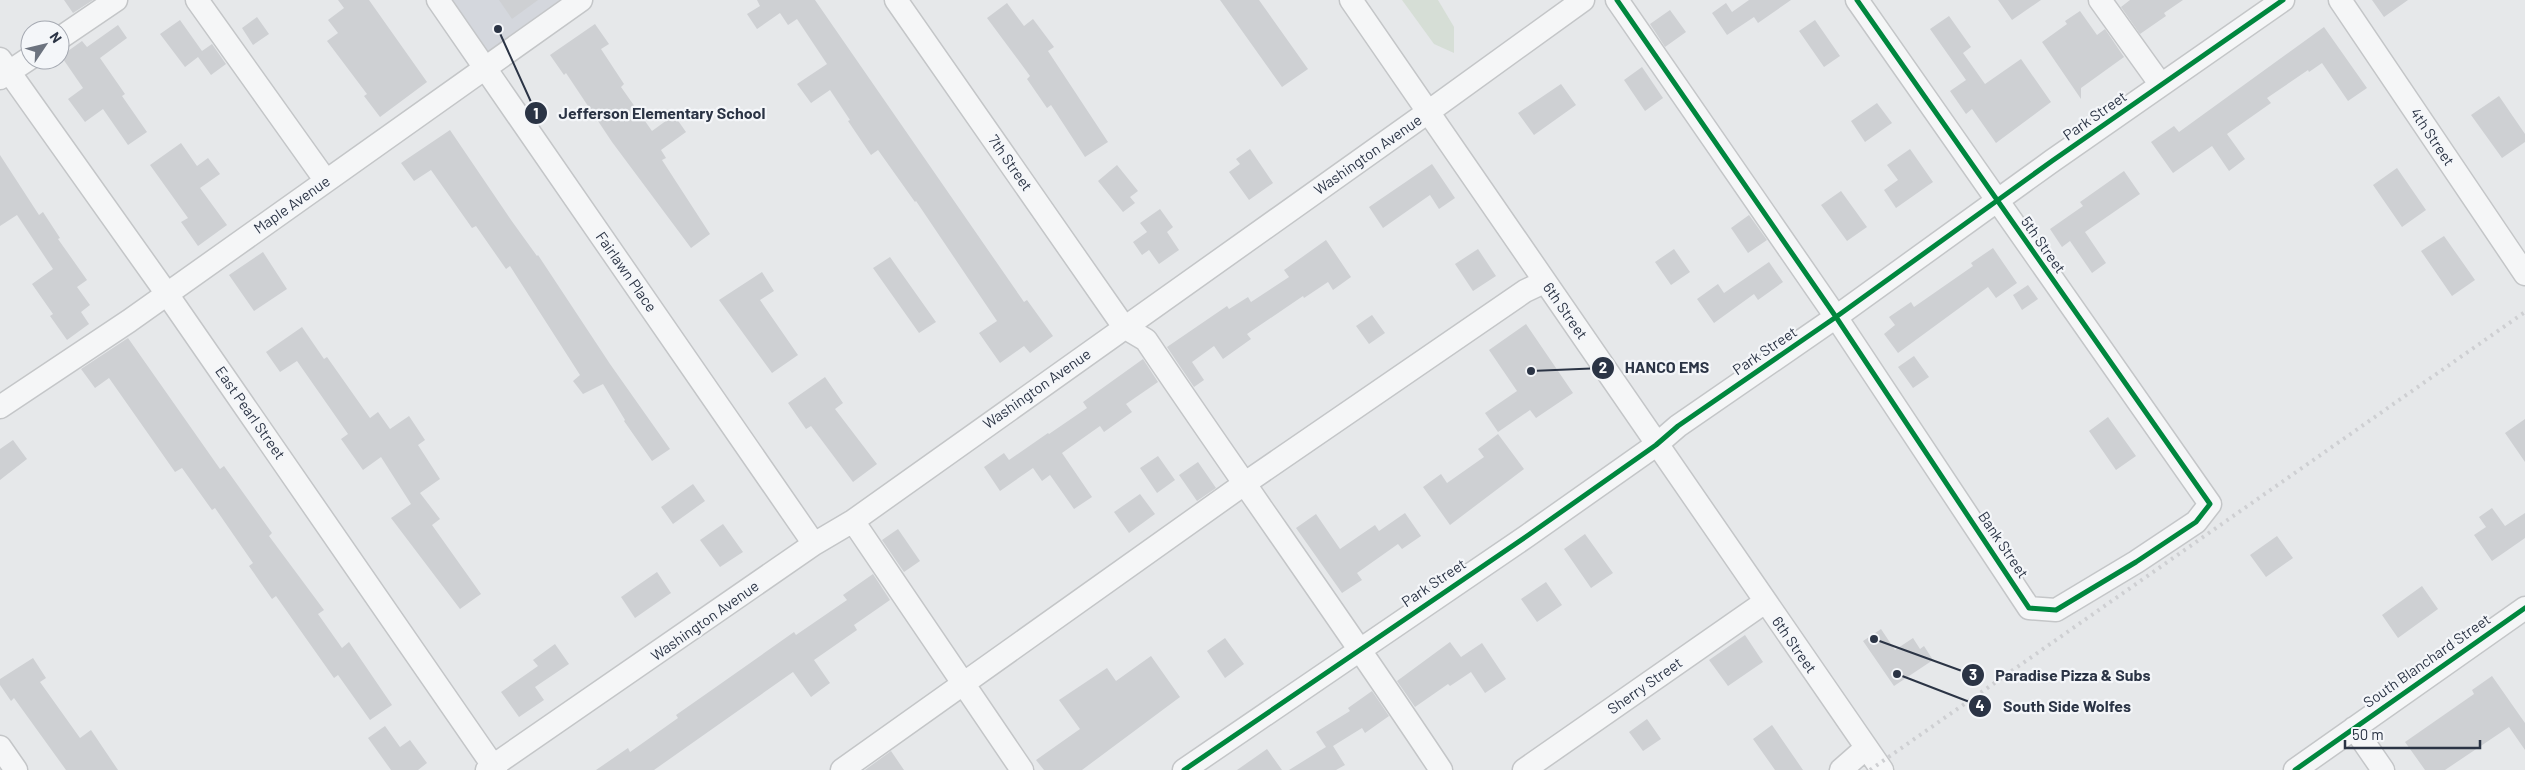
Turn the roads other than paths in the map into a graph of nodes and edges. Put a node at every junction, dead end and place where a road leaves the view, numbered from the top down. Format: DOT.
graph roads {
  1 [pos="116,0"];
  2 [pos="197,0"];
  3 [pos="438,0"];
  4 [pos="581,0"];
  5 [pos="896,0"];
  6 [pos="1351,0"];
  7 [pos="1582,0"];
  8 [pos="1617,0"];
  9 [pos="1857,0"];
  10 [pos="2100,0"];
  11 [pos="2283,0"];
  12 [pos="2340,0"];
  13 [pos="70,31"];
  14 [pos="20,62"];
  15 [pos="484,67"];
  16 [pos="3,70"];
  17 [pos="2161,85"];
  18 [pos="1428,112"];
  19 [pos="326,181"];
  20 [pos="1997,201"];
  21 [pos="2525,274"];
  22 [pos="1544,282"];
  23 [pos="167,294"];
  24 [pos="1836,317"];
  25 [pos="1124,327"];
  26 [pos="0,407"];
  27 [pos="1656,445"];
  28 [pos="1244,484"];
  29 [pos="2210,504"];
  30 [pos="853,520"];
  31 [pos="814,544"];
  32 [pos="1765,602"];
  33 [pos="2525,608"];
  34 [pos="1360,648"];
  35 [pos="964,684"];
  36 [pos="2354,728"];
  37 [pos="0,747"];
  38 [pos="1866,748"];
  39 [pos="492,769"];
  40 [pos="16,770"];
  41 [pos="842,770"];
  42 [pos="1022,770"];
  43 [pos="1184,770"];
  44 [pos="1441,770"];
  45 [pos="1524,770"];
  46 [pos="1841,770"];
  47 [pos="1882,770"];
  48 [pos="2294,770"];
  49 [pos="2383,770"];
  1 -- 13 [label="street"];
  2 -- 19 [label="street"];
  3 -- 15 [label="street, Fairlawn Place"];
  4 -- 15 [label="street, Maple Avenue"];
  5 -- 25 [label="street, 7th Street"];
  6 -- 18 [label="street, 6th Street"];
  7 -- 18 [label="street, Washington Avenue"];
  8 -- 24 [label="street"];
  9 -- 20 [label="street, 5th Street"];
  10 -- 17 [label="street"];
  11 -- 17 [label="street, Park Street"];
  12 -- 21 [label="street, 4th Street"];
  14 -- 16 [label="street"];
  15 -- 19 [label="street, Maple Avenue"];
  15 -- 31 [label="street, Fairlawn Place"];
  16 -- 23 [label="street, East Pearl Street"];
  17 -- 20 [label="street, Park Street"];
  18 -- 22 [label="street, 6th Street"];
  18 -- 25 [label="street, Washington Avenue"];
  19 -- 23 [label="street, Maple Avenue"];
  20 -- 24 [label="street, Park Street"];
  20 -- 29 [label="street, 5th Street"];
  22 -- 27 [label="street, 6th Street"];
  22 -- 28 [label="street"];
  23 -- 26 [label="street, Maple Avenue"];
  23 -- 39 [label="street, East Pearl Street"];
  24 -- 27 [label="street, Park Street"];
  24 -- 29 [label="street, Bank Street"];
  25 -- 28 [label="street"];
  25 -- 30 [label="street, Washington Avenue"];
  27 -- 32 [label="street, 6th Street"];
  27 -- 34 [label="street, Park Street"];
  28 -- 34 [label="street"];
  28 -- 35 [label="street"];
  30 -- 31 [label="street, Washington Avenue"];
  30 -- 35 [label="street"];
  31 -- 39 [label="street, Washington Avenue"];
  32 -- 38 [label="street, 6th Street"];
  32 -- 45 [label="street, Sherry Street"];
  33 -- 36 [label="street, South Blanchard Street"];
  34 -- 43 [label="street, Park Street"];
  34 -- 44 [label="street"];
  35 -- 41 [label="street"];
  35 -- 42 [label="street"];
  36 -- 48 [label="street, South Blanchard Street"];
  36 -- 49 [label="street"];
  37 -- 40 [label="street"];
  38 -- 46 [label="street"];
  38 -- 47 [label="street, 6th Street"];
}
